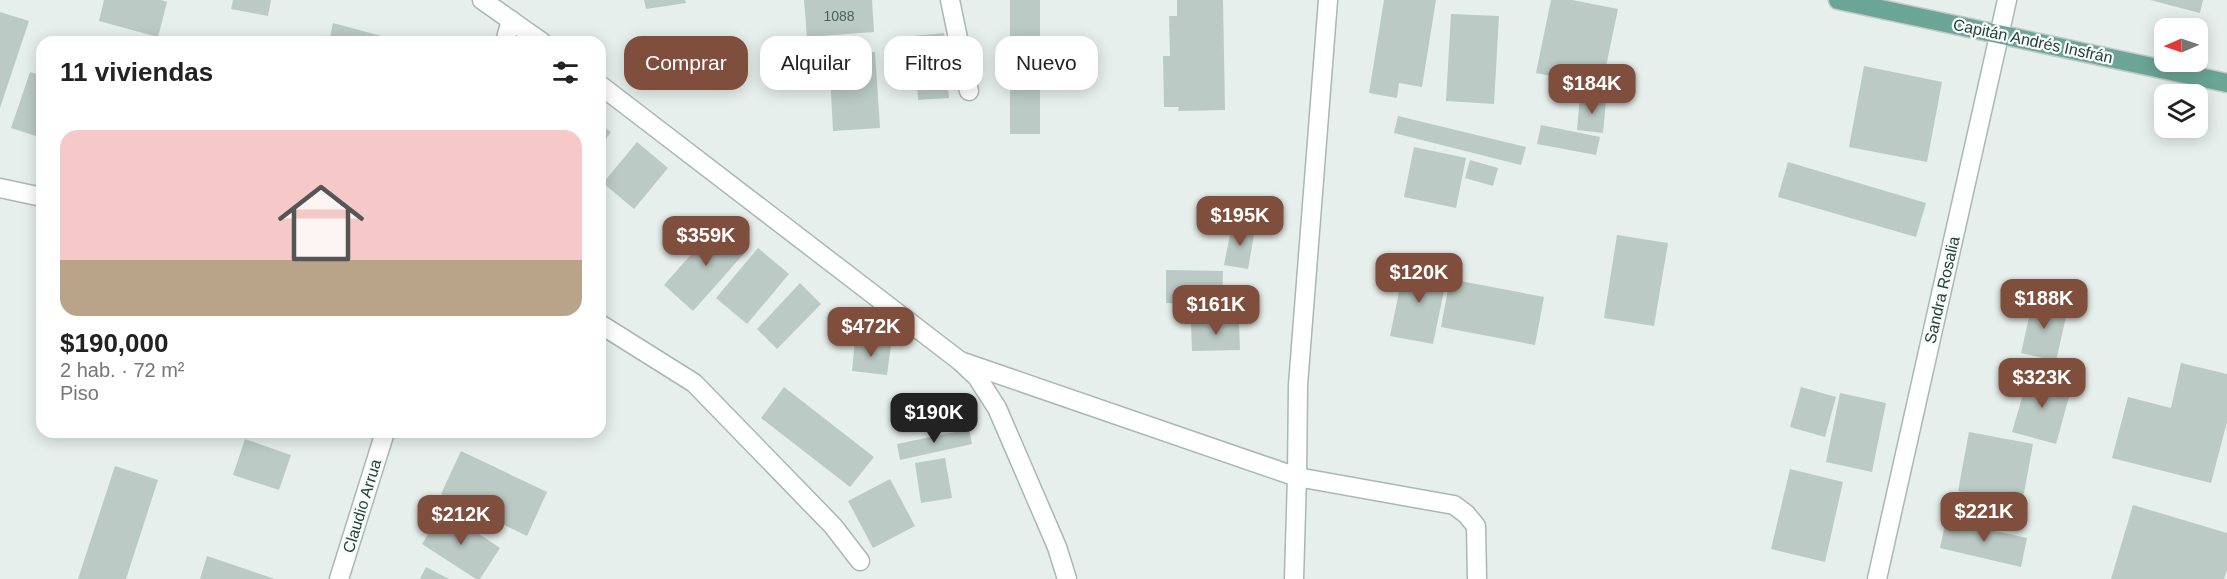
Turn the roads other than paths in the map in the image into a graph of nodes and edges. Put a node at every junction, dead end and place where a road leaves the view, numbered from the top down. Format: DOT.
graph roads {
  1 [pos="482,0"];
  2 [pos="950,0"];
  3 [pos="1329,0"];
  4 [pos="1838,0"];
  5 [pos="2007,0"];
  6 [pos="512,20"];
  7 [pos="2000,34"];
  8 [pos="507,36"];
  9 [pos="534,36"];
  10 [pos="2227,82"];
  11 [pos="606,90"];
  12 [pos="969,92"];
  13 [pos="0,188"];
  14 [pos="36,196"];
  15 [pos="606,328"];
  16 [pos="960,361"];
  17 [pos="383,438"];
  18 [pos="1297,477"];
  19 [pos="860,561"];
  20 [pos="339,579"];
  21 [pos="1067,579"];
  22 [pos="1294,579"];
  23 [pos="1477,579"];
  24 [pos="1877,579"];
  1 -- 6 [label="street"];
  2 -- 12 [label="street"];
  3 -- 18 [label="street"];
  4 -- 7 [label="main road, Capitán Andrés Insfrán"];
  5 -- 7 [label="street, Sandra Rosalia"];
  6 -- 8 [label="street"];
  6 -- 9 [label="street"];
  7 -- 10 [label="main road, Capitán Andrés Insfrán"];
  7 -- 24 [label="street, Sandra Rosalia"];
  11 -- 16 [label="street"];
  13 -- 14 [label="street"];
  15 -- 19 [label="street"];
  16 -- 18 [label="street"];
  16 -- 21 [label="street"];
  17 -- 20 [label="street, Claudio Arrua"];
  18 -- 22 [label="street"];
  18 -- 23 [label="street"];
}
